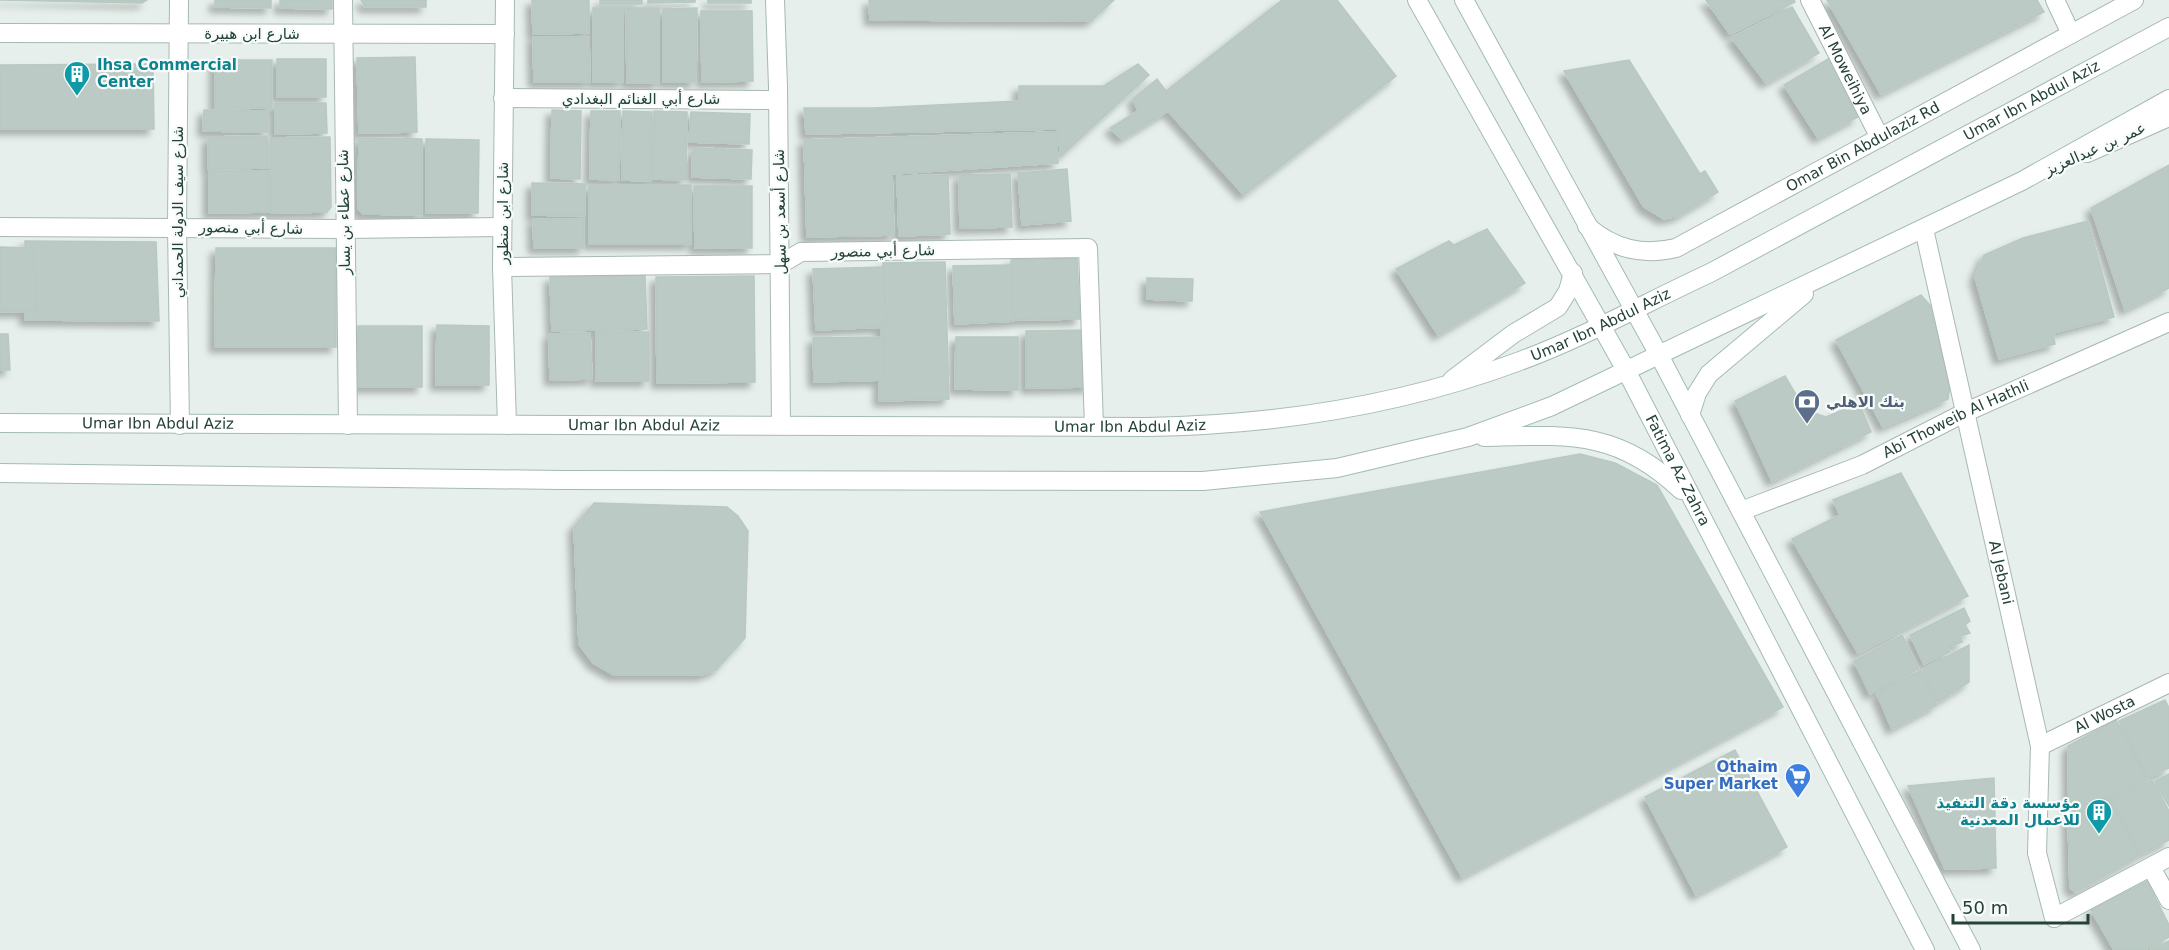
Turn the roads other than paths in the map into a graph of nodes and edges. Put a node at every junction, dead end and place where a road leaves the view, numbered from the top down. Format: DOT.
graph roads {
  1 [pos="179,0"];
  2 [pos="343,0"];
  3 [pos="505,0"];
  4 [pos="775,0"];
  5 [pos="1418,0"];
  6 [pos="1464,0"];
  7 [pos="1810,0"];
  8 [pos="2055,0"];
  9 [pos="2134,0"];
  10 [pos="2169,27"];
  11 [pos="0,33"];
  12 [pos="179,34"];
  13 [pos="342,34"];
  14 [pos="505,34"];
  15 [pos="2071,34"];
  16 [pos="503,98"];
  17 [pos="2169,99"];
  18 [pos="778,100"];
  19 [pos="2169,117"];
  20 [pos="1880,138"];
  21 [pos="2022,181"];
  22 [pos="1587,226"];
  23 [pos="0,227"];
  24 [pos="177,227"];
  25 [pos="502,227"];
  26 [pos="344,229"];
  27 [pos="1924,229"];
  28 [pos="781,264"];
  29 [pos="502,267"];
  30 [pos="1573,273"];
  31 [pos="1825,277"];
  32 [pos="1633,309"];
  33 [pos="2169,322"];
  34 [pos="1600,324"];
  35 [pos="1659,355"];
  36 [pos="1626,370"];
  37 [pos="1442,387"];
  38 [pos="1966,412"];
  39 [pos="1690,415"];
  40 [pos="0,423"];
  41 [pos="180,425"];
  42 [pos="348,425"];
  43 [pos="507,425"];
  44 [pos="781,425"];
  45 [pos="1094,427"];
  46 [pos="1468,437"];
  47 [pos="0,473"];
  48 [pos="1693,501"];
  49 [pos="1741,512"];
  50 [pos="2169,683"];
  51 [pos="2040,746"];
  52 [pos="2169,857"];
  53 [pos="2151,867"];
  54 [pos="2169,900"];
  55 [pos="1925,950"];
  56 [pos="1971,950"];
  1 -- 12 [label="main road, شارع سيف الدولة الحمداني"];
  2 -- 13 [label="main road, شارع عطاء بن يسار"];
  3 -- 14 [label="main road, شارع ابن منظور"];
  4 -- 18 [label="main road, شارع أسعد بن سهل"];
  5 -- 30 [label="main road, Fatima Az Zahra"];
  6 -- 22 [label="main road"];
  7 -- 20 [label="main road, Al Moweihiya"];
  8 -- 15 [label="main road"];
  9 -- 15 [label="main road, Omar Bin Abdulaziz Rd"];
  10 -- 32 [label="main road, Umar Ibn Abdul Aziz"];
  11 -- 12 [label="main road, شارع ابن هبيرة"];
  12 -- 13 [label="main road, شارع ابن هبيرة"];
  12 -- 24 [label="main road, شارع سيف الدولة الحمداني"];
  13 -- 14 [label="main road, شارع ابن هبيرة"];
  13 -- 26 [label="main road, شارع عطاء بن يسار"];
  14 -- 16 [label="main road, شارع ابن منظور"];
  15 -- 20 [label="main road, Omar Bin Abdulaziz Rd"];
  16 -- 18 [label="main road, شارع أبي الغنائم البغدادي"];
  16 -- 25 [label="main road, شارع ابن منظور"];
  17 -- 21 [label="main road"];
  18 -- 28 [label="main road, شارع أسعد بن سهل"];
  19 -- 21 [label="main road, عمر بن عبدالعزيز"];
  20 -- 22 [label="main road, Omar Bin Abdulaziz Rd"];
  21 -- 27 [label="main road"];
  22 -- 32 [label="main road"];
  23 -- 24 [label="main road, شارع أبي منصور"];
  24 -- 26 [label="main road, شارع أبي منصور"];
  24 -- 41 [label="main road, شارع سيف الدولة الحمداني"];
  25 -- 26 [label="main road, شارع أبي منصور"];
  25 -- 29 [label="main road, شارع ابن منظور"];
  26 -- 42 [label="main road, شارع عطاء بن يسار"];
  27 -- 31 [label="main road"];
  27 -- 38 [label="main road, Al Jebani"];
  28 -- 29 [label="main road, شارع أبي منصور"];
  28 -- 44 [label="main road, شارع أسعد بن سهل"];
  28 -- 45 [label="main road, شارع أبي منصور"];
  29 -- 43 [label="main road, شارع ابن منظور"];
  30 -- 34 [label="main road, Fatima Az Zahra"];
  30 -- 37 [label="main road"];
  31 -- 35 [label="main road"];
  31 -- 39 [label="main road"];
  32 -- 34 [label="main road, Umar Ibn Abdul Aziz"];
  32 -- 35 [label="main road"];
  33 -- 38 [label="main road, Abi Thoweib Al Hathli"];
  34 -- 36 [label="main road, Fatima Az Zahra"];
  34 -- 37 [label="main road, Umar Ibn Abdul Aziz"];
  35 -- 36 [label="main road"];
  35 -- 39 [label="main road"];
  36 -- 46 [label="main road"];
  36 -- 48 [label="main road, Fatima Az Zahra"];
  37 -- 45 [label="main road, Umar Ibn Abdul Aziz"];
  38 -- 49 [label="main road, Abi Thoweib Al Hathli"];
  38 -- 51 [label="main road, Al Jebani"];
  39 -- 49 [label="main road"];
  40 -- 41 [label="main road, Umar Ibn Abdul Aziz"];
  41 -- 42 [label="main road, Umar Ibn Abdul Aziz"];
  42 -- 43 [label="main road, Umar Ibn Abdul Aziz"];
  43 -- 44 [label="main road, Umar Ibn Abdul Aziz"];
  44 -- 45 [label="main road, Umar Ibn Abdul Aziz"];
  46 -- 47 [label="main road"];
  46 -- 48 [label="main road"];
  48 -- 55 [label="main road, Fatima Az Zahra"];
  49 -- 56 [label="main road"];
  50 -- 51 [label="main road, Al Wosta"];
  51 -- 53 [label="main road, Al Jebani"];
  52 -- 53 [label="main road"];
  53 -- 54 [label="main road"];
}
